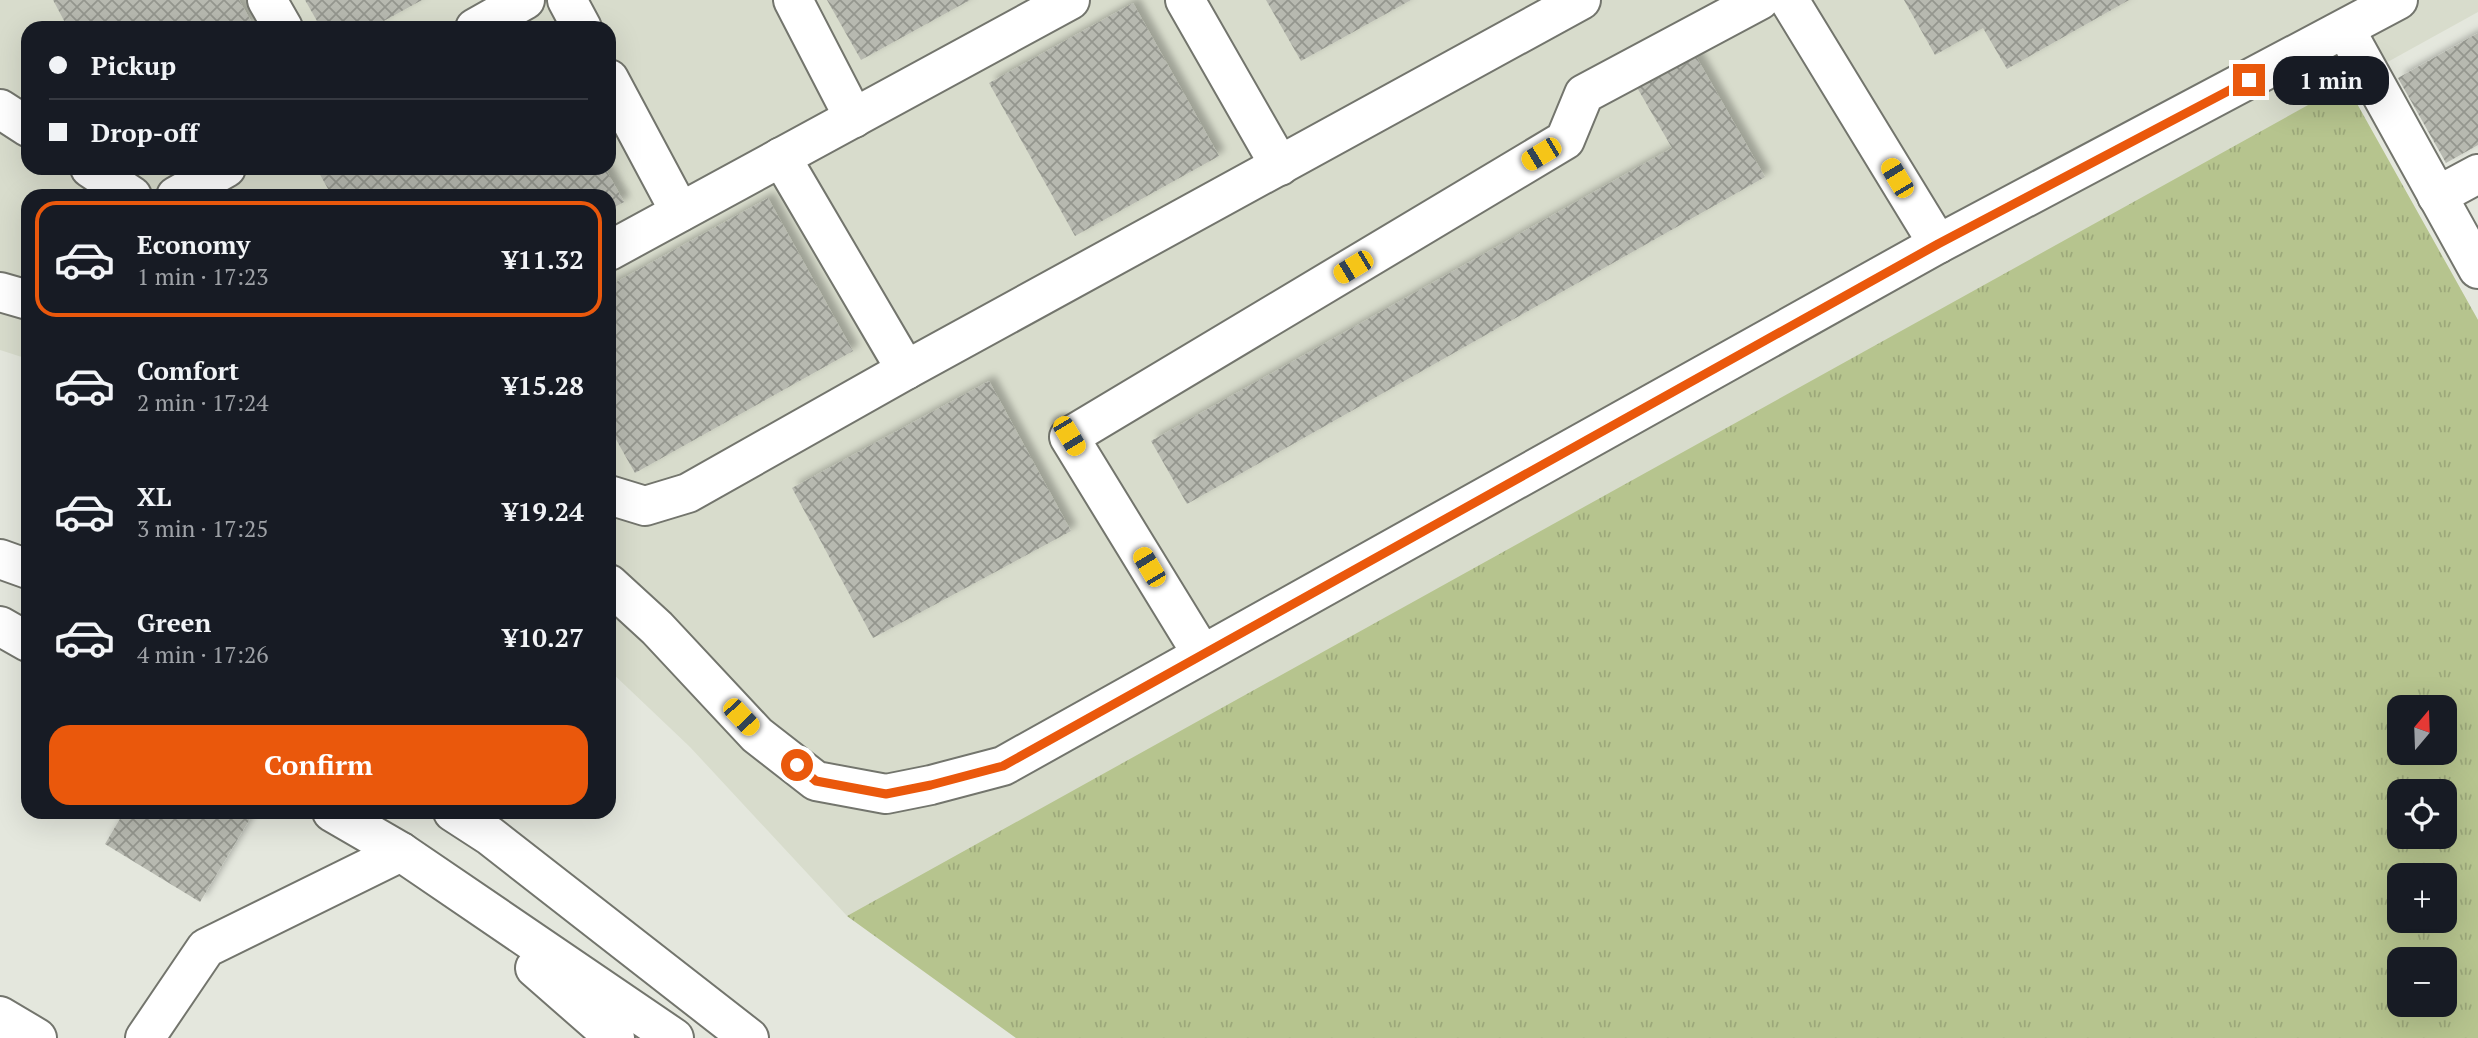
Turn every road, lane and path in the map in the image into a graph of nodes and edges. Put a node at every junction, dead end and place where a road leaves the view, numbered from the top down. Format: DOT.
graph roads {
  1 [pos="267,0"];
  2 [pos="525,0"];
  3 [pos="568,0"];
  4 [pos="793,0"];
  5 [pos="1070,0"];
  6 [pos="1185,0"];
  7 [pos="1581,0"];
  8 [pos="1760,0"];
  9 [pos="1790,0"];
  10 [pos="2398,0"];
  11 [pos="279,21"];
  12 [pos="488,21"];
  13 [pos="578,21"];
  14 [pos="2345,29"];
  15 [pos="616,92"];
  16 [pos="0,109"];
  17 [pos="854,118"];
  18 [pos="21,122"];
  19 [pos="781,157"];
  20 [pos="1280,166"];
  21 [pos="2478,174"];
  22 [pos="100,175"];
  23 [pos="214,175"];
  24 [pos="122,189"];
  25 [pos="188,189"];
  26 [pos="2437,196"];
  27 [pos="680,212"];
  28 [pos="1938,244"];
  29 [pos="616,247"];
  30 [pos="2478,269"];
  31 [pos="0,292"];
  32 [pos="21,298"];
  33 [pos="905,370"];
  34 [pos="616,497"];
  35 [pos="0,559"];
  36 [pos="21,566"];
  37 [pos="616,590"];
  38 [pos="0,626"];
  39 [pos="21,638"];
  40 [pos="1202,654"];
  41 [pos="344,819"];
  42 [pos="463,819"];
  43 [pos="401,852"];
  44 [pos="0,1016"];
  45 [pos="37,1038"];
  46 [pos="145,1038"];
  47 [pos="615,1038"];
  48 [pos="674,1038"];
  49 [pos="749,1038"];
  1 -- 11 [label="main road"];
  2 -- 12 [label="main road"];
  3 -- 13 [label="main road"];
  4 -- 17 [label="main road"];
  5 -- 17 [label="main road"];
  6 -- 20 [label="main road"];
  7 -- 20 [label="main road"];
  8 -- 40 [label="main road"];
  9 -- 28 [label="main road"];
  10 -- 14 [label="main road"];
  14 -- 26 [label="main road"];
  14 -- 28 [label="main road"];
  15 -- 27 [label="main road"];
  16 -- 18 [label="main road"];
  17 -- 19 [label="main road"];
  19 -- 27 [label="main road"];
  19 -- 33 [label="main road"];
  20 -- 33 [label="main road"];
  21 -- 26 [label="main road"];
  22 -- 24 [label="main road"];
  23 -- 25 [label="main road"];
  26 -- 30 [label="main road"];
  27 -- 29 [label="main road"];
  28 -- 40 [label="main road"];
  31 -- 32 [label="main road"];
  33 -- 34 [label="main road"];
  35 -- 36 [label="main road"];
  37 -- 40 [label="main road"];
  38 -- 39 [label="main road"];
  41 -- 43 [label="main road"];
  42 -- 49 [label="main road"];
  43 -- 46 [label="main road"];
  43 -- 47 [label="main road"];
  43 -- 48 [label="main road"];
  44 -- 45 [label="main road"];
}
